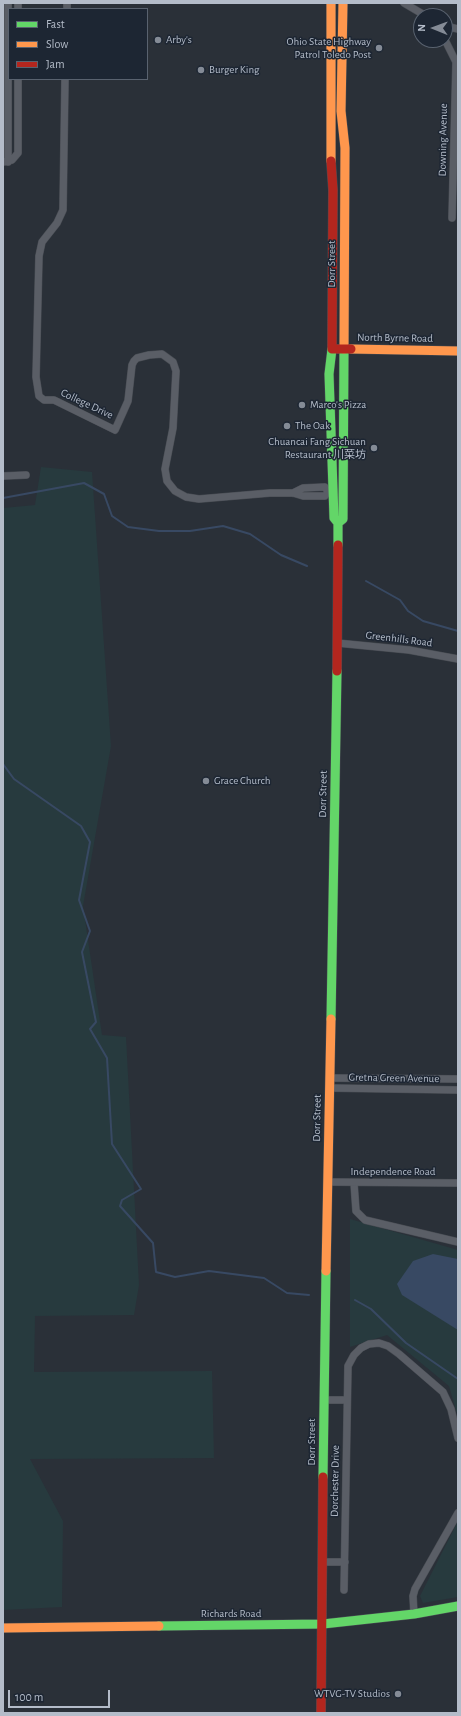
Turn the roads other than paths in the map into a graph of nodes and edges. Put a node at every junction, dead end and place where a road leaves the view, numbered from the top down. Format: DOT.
graph roads {
  1 [pos="8,3"];
  2 [pos="331,3"];
  3 [pos="343,3"];
  4 [pos="404,3"];
  5 [pos="413,8"];
  6 [pos="449,48"];
  7 [pos="457,64"];
  8 [pos="18,80"];
  9 [pos="66,80"];
  10 [pos="8,101"];
  11 [pos="18,101"];
  12 [pos="6,162"];
  13 [pos="452,218"];
  14 [pos="332,349"];
  15 [pos="344,349"];
  16 [pos="458,351"];
  17 [pos="26,475"];
  18 [pos="3,476"];
  19 [pos="331,492"];
  20 [pos="338,523"];
  21 [pos="337,644"];
  22 [pos="458,659"];
  23 [pos="330,1078"];
  24 [pos="458,1080"];
  25 [pos="330,1088"];
  26 [pos="458,1090"];
  27 [pos="328,1182"];
  28 [pos="354,1183"];
  29 [pos="458,1184"];
  30 [pos="458,1242"];
  31 [pos="324,1400"];
  32 [pos="347,1400"];
  33 [pos="458,1438"];
  34 [pos="458,1513"];
  35 [pos="323,1562"];
  36 [pos="345,1562"];
  37 [pos="344,1590"];
  38 [pos="458,1606"];
  39 [pos="414,1614"];
  40 [pos="323,1624"];
  41 [pos="3,1628"];
  42 [pos="321,1713"];
  1 -- 10 [label="street"];
  2 -- 14 [label="main road, Dorr Street"];
  3 -- 15 [label="main road, Dorr Street"];
  4 -- 5 [label="street"];
  6 -- 7 [label="street"];
  7 -- 13 [label="street, Downing Avenue"];
  8 -- 11 [label="street"];
  9 -- 19 [label="street, College Drive"];
  10 -- 11 [label="street"];
  10 -- 12 [label="street"];
  11 -- 12 [label="street"];
  14 -- 15 [label="main road, North Byrne Road"];
  14 -- 19 [label="main road, Dorr Street"];
  15 -- 16 [label="main road, North Byrne Road"];
  15 -- 20 [label="main road, Dorr Street"];
  17 -- 18 [label="street"];
  19 -- 20 [label="main road, Dorr Street"];
  20 -- 21 [label="main road, Dorr Street"];
  21 -- 22 [label="street, Greenhills Road"];
  21 -- 23 [label="main road, Dorr Street"];
  23 -- 24 [label="street, Gretna Green Avenue"];
  23 -- 25 [label="main road, Dorr Street"];
  25 -- 26 [label="street, Gretna Green Avenue"];
  25 -- 27 [label="main road, Dorr Street"];
  27 -- 28 [label="street, Independence Road"];
  27 -- 31 [label="main road, Dorr Street"];
  28 -- 29 [label="street, Independence Road"];
  28 -- 30 [label="street"];
  31 -- 32 [label="street"];
  31 -- 35 [label="main road, Dorr Street"];
  32 -- 33 [label="street, Dorchester Drive"];
  32 -- 36 [label="street, Dorchester Drive"];
  34 -- 39 [label="street"];
  35 -- 36 [label="street"];
  35 -- 40 [label="main road, Dorr Street"];
  36 -- 37 [label="street, Dorchester Drive"];
  38 -- 39 [label="main road, Richards Road"];
  39 -- 40 [label="main road, Richards Road"];
  40 -- 41 [label="main road, Richards Road"];
  40 -- 42 [label="main road, Dorr Street"];
}
